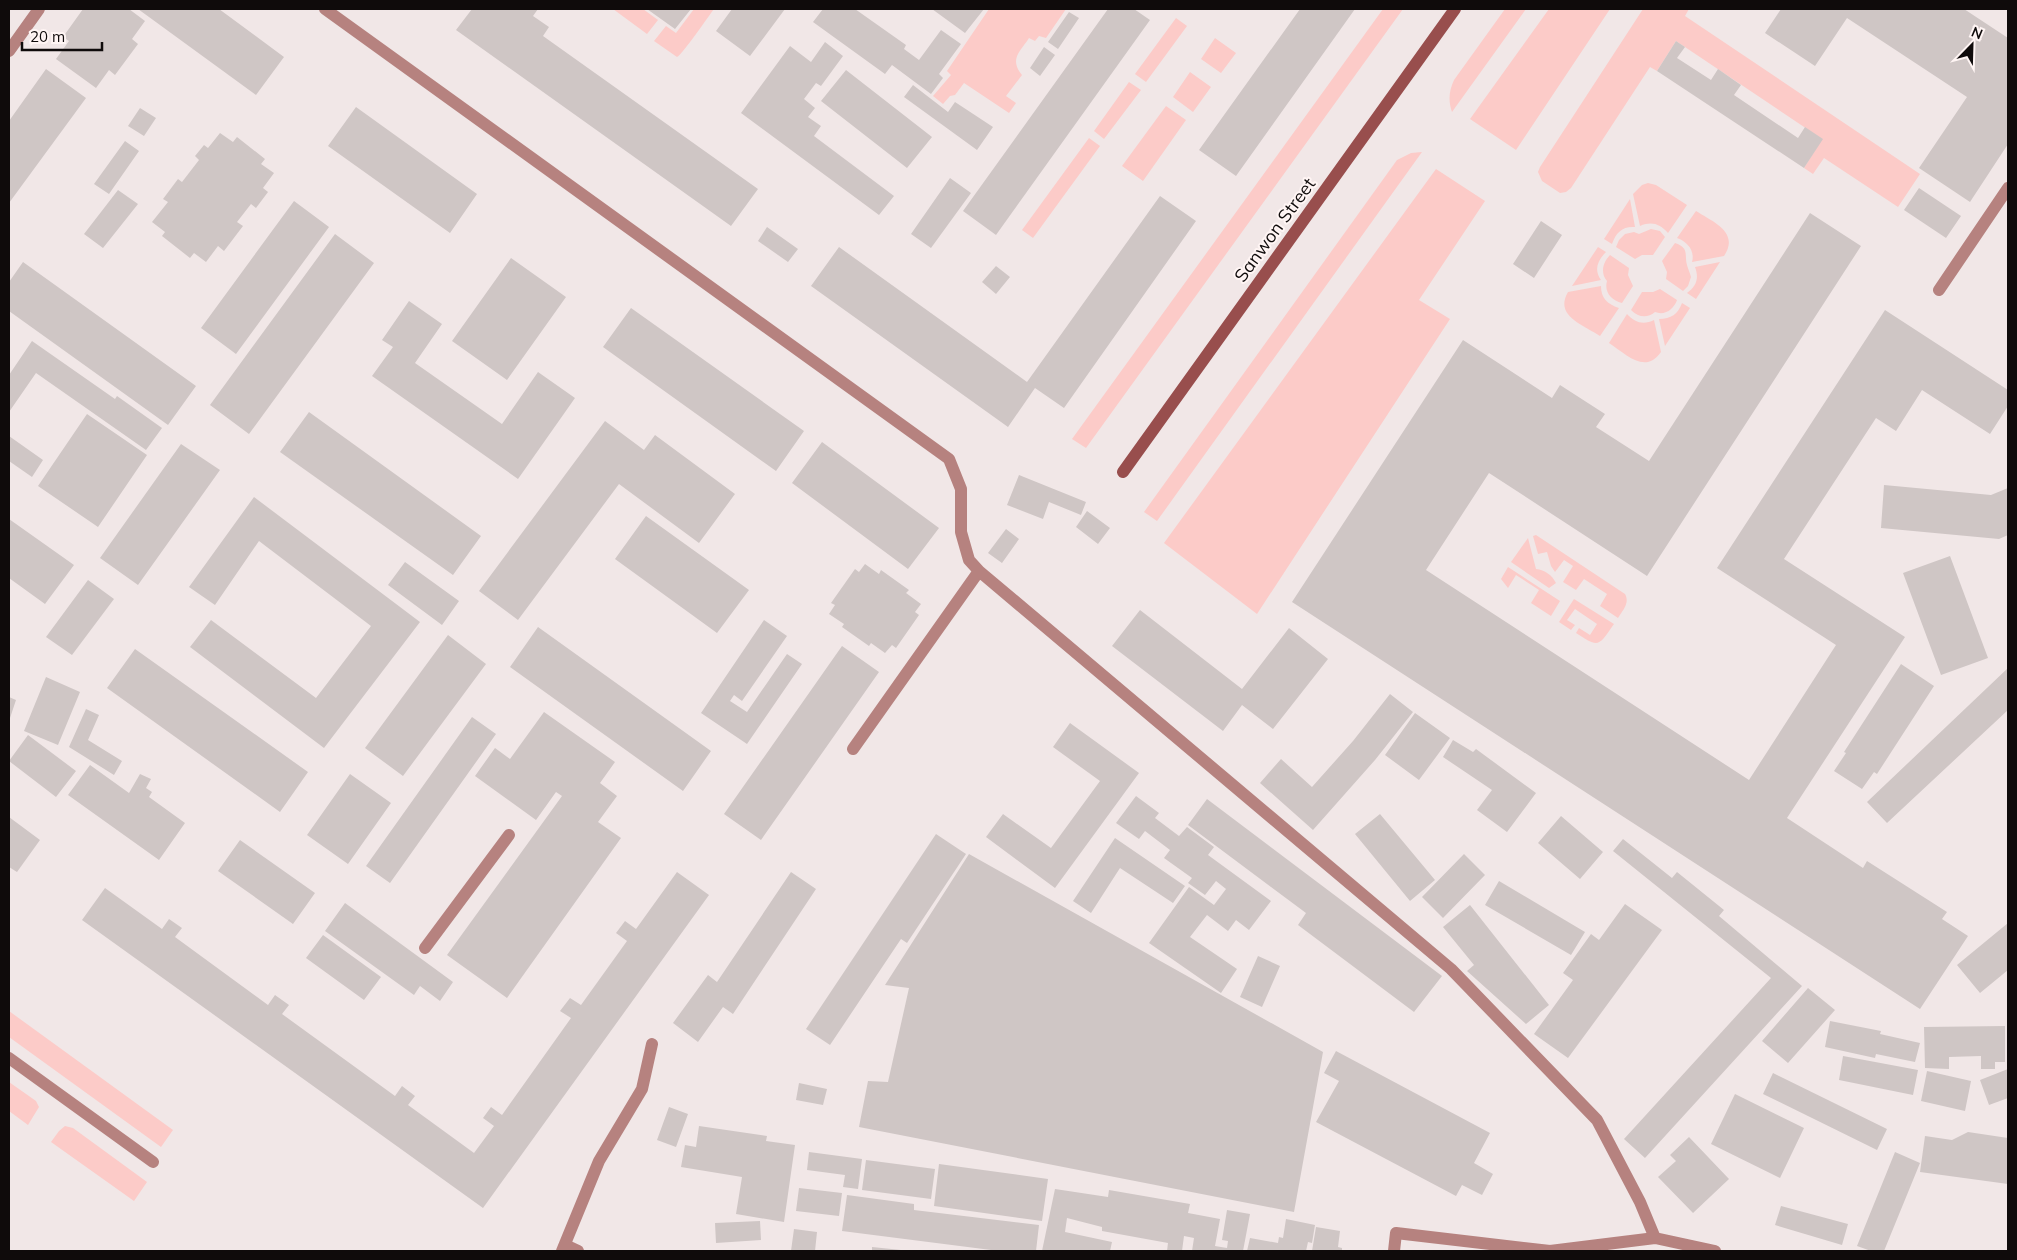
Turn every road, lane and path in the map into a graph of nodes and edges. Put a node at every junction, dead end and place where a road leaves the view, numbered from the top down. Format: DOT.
graph roads {
  1 [pos="39,9"];
  2 [pos="326,9"];
  3 [pos="1455,9"];
  4 [pos="9,51"];
  5 [pos="2008,188"];
  6 [pos="1939,290"];
  7 [pos="1123,472"];
  8 [pos="979,571"];
  9 [pos="854,749"];
  10 [pos="509,835"];
  11 [pos="425,948"];
  12 [pos="652,1044"];
  13 [pos="9,1058"];
  14 [pos="153,1162"];
  15 [pos="1655,1238"];
  16 [pos="564,1248"];
  17 [pos="578,1251"];
  18 [pos="1394,1251"];
  19 [pos="1714,1251"];
  1 -- 4 [label="street"];
  2 -- 8 [label="street"];
  3 -- 7 [label="main road, Sanwon Street"];
  5 -- 6 [label="street"];
  8 -- 9 [label="street"];
  8 -- 15 [label="street"];
  10 -- 11 [label="street"];
  12 -- 16 [label="street"];
  13 -- 14 [label="street"];
  15 -- 18 [label="street"];
  15 -- 19 [label="street"];
  16 -- 17 [label="street"];
}
